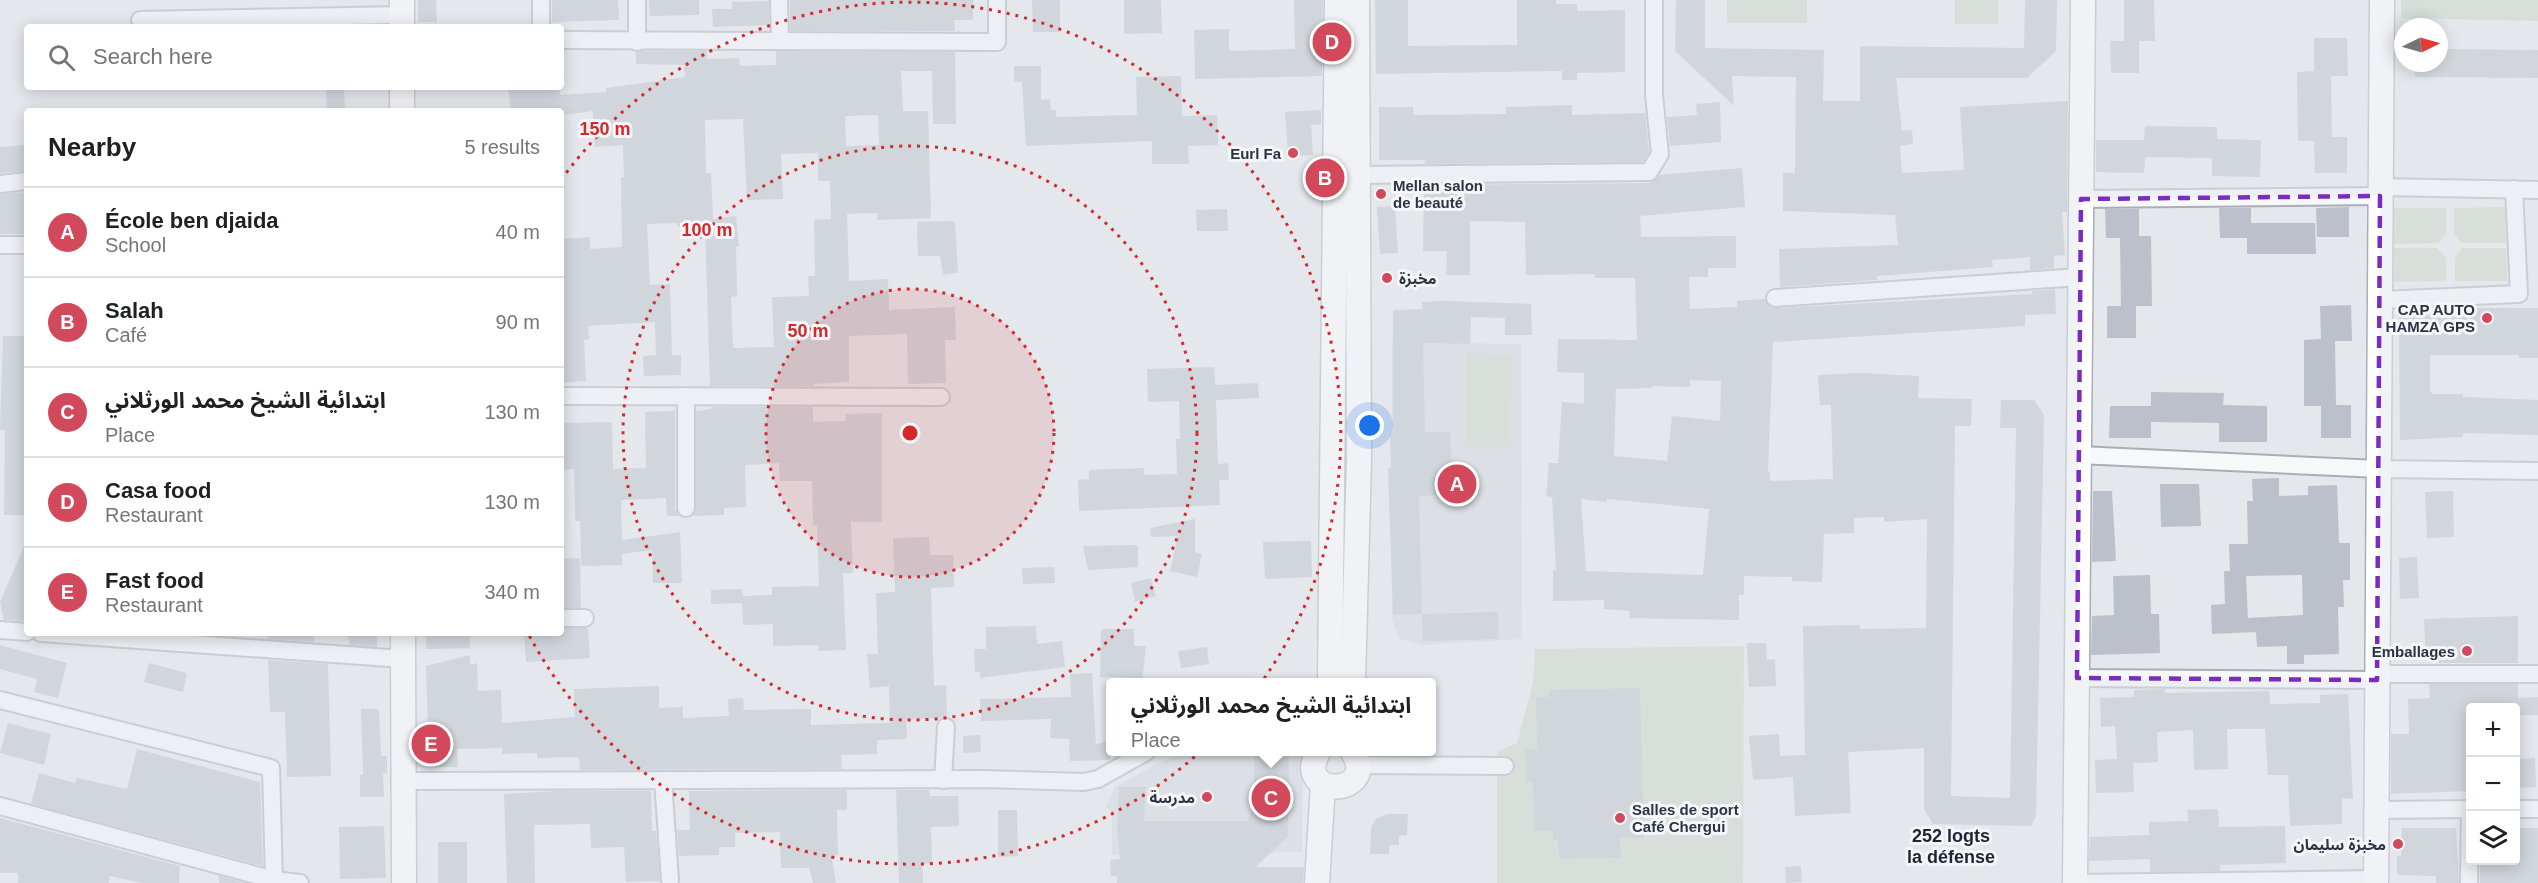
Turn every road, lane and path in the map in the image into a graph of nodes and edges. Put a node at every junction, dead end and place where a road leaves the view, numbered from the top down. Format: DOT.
graph roads {
  1 [pos="541,0"];
  2 [pos="637,0"];
  3 [pos="779,0"];
  4 [pos="997,0"];
  5 [pos="1337,0"];
  6 [pos="1357,0"];
  7 [pos="1654,0"];
  8 [pos="2083,0"];
  9 [pos="2382,0"];
  10 [pos="402,14"];
  11 [pos="140,20"];
  12 [pos="541,24"];
  13 [pos="564,40"];
  14 [pos="780,41"];
  15 [pos="637,42"];
  16 [pos="402,90"];
  17 [pos="402,108"];
  18 [pos="1357,175"];
  19 [pos="24,182"];
  20 [pos="0,184"];
  21 [pos="2514,189"];
  22 [pos="2538,190"];
  23 [pos="2381,192"];
  24 [pos="2081,199"];
  25 [pos="0,245"];
  26 [pos="24,245"];
  27 [pos="2080,277"];
  28 [pos="1774,298"];
  29 [pos="2380,300"];
  30 [pos="564,396"];
  31 [pos="686,396"];
  32 [pos="941,397"];
  33 [pos="2079,455"];
  34 [pos="2379,470"];
  35 [pos="2538,471"];
  36 [pos="686,508"];
  37 [pos="564,618"];
  38 [pos="585,618"];
  39 [pos="0,630"];
  40 [pos="24,632"];
  41 [pos="83,636"];
  42 [pos="403,636"];
  43 [pos="403,659"];
  44 [pos="2538,674"];
  45 [pos="2377,677"];
  46 [pos="1330,678"];
  47 [pos="1353,678"];
  48 [pos="2077,678"];
  49 [pos="0,700"];
  50 [pos="946,728"];
  51 [pos="1139,756"];
  52 [pos="1316,756"];
  53 [pos="1356,758"];
  54 [pos="1505,766"];
  55 [pos="663,780"];
  56 [pos="943,780"];
  57 [pos="404,781"];
  58 [pos="1331,786"];
  59 [pos="0,806"];
  60 [pos="2466,808"];
  61 [pos="2520,809"];
  62 [pos="2538,809"];
  63 [pos="2377,810"];
  64 [pos="2470,811"];
  65 [pos="274,880"];
  66 [pos="670,880"];
  67 [pos="2376,881"];
  68 [pos="300,883"];
  69 [pos="404,883"];
  70 [pos="1317,883"];
  71 [pos="1332,883"];
  72 [pos="2075,883"];
  73 [pos="2469,883"];
  1 -- 12 [label="street"];
  2 -- 15 [label="street"];
  3 -- 14 [label="street"];
  4 -- 14 [label="street"];
  5 -- 46 [label="main road"];
  6 -- 18 [label="main road"];
  7 -- 18 [label="street"];
  8 -- 24 [label="main road"];
  9 -- 23 [label="main road"];
  10 -- 11 [label="street"];
  13 -- 15 [label="street"];
  14 -- 15 [label="street"];
  16 -- 17 [label="main road"];
  18 -- 47 [label="main road"];
  19 -- 20 [label="street"];
  21 -- 22 [label="street"];
  21 -- 23 [label="street"];
  21 -- 29 [label="street"];
  23 -- 24 [label="street"];
  23 -- 29 [label="main road"];
  24 -- 27 [label="main road"];
  25 -- 26 [label="street"];
  27 -- 28 [label="street"];
  27 -- 33 [label="main road"];
  29 -- 34 [label="main road"];
  30 -- 31 [label="street"];
  31 -- 32 [label="street"];
  31 -- 36 [label="street"];
  33 -- 34 [label="street"];
  33 -- 48 [label="main road"];
  34 -- 35 [label="street"];
  34 -- 45 [label="main road"];
  37 -- 38 [label="street"];
  39 -- 40 [label="street"];
  41 -- 43 [label="street"];
  42 -- 43 [label="main road"];
  43 -- 57 [label="main road"];
  44 -- 45 [label="street"];
  45 -- 48 [label="street"];
  45 -- 63 [label="main road"];
  48 -- 72 [label="main road"];
  49 -- 65 [label="street"];
  50 -- 56 [label="street"];
  51 -- 56 [label="street"];
  52 -- 58 [label="main road"];
  53 -- 54 [label="street"];
  53 -- 58 [label="main road"];
  55 -- 56 [label="street"];
  55 -- 57 [label="street"];
  55 -- 66 [label="street"];
  57 -- 69 [label="main road"];
  58 -- 70 [label="main road"];
  58 -- 71 [label="main road"];
  59 -- 65 [label="street"];
  60 -- 63 [label="street"];
  61 -- 62 [label="street"];
  63 -- 67 [label="main road"];
  64 -- 73 [label="street"];
  65 -- 68 [label="street"];
  67 -- 72 [label="street"];
}
